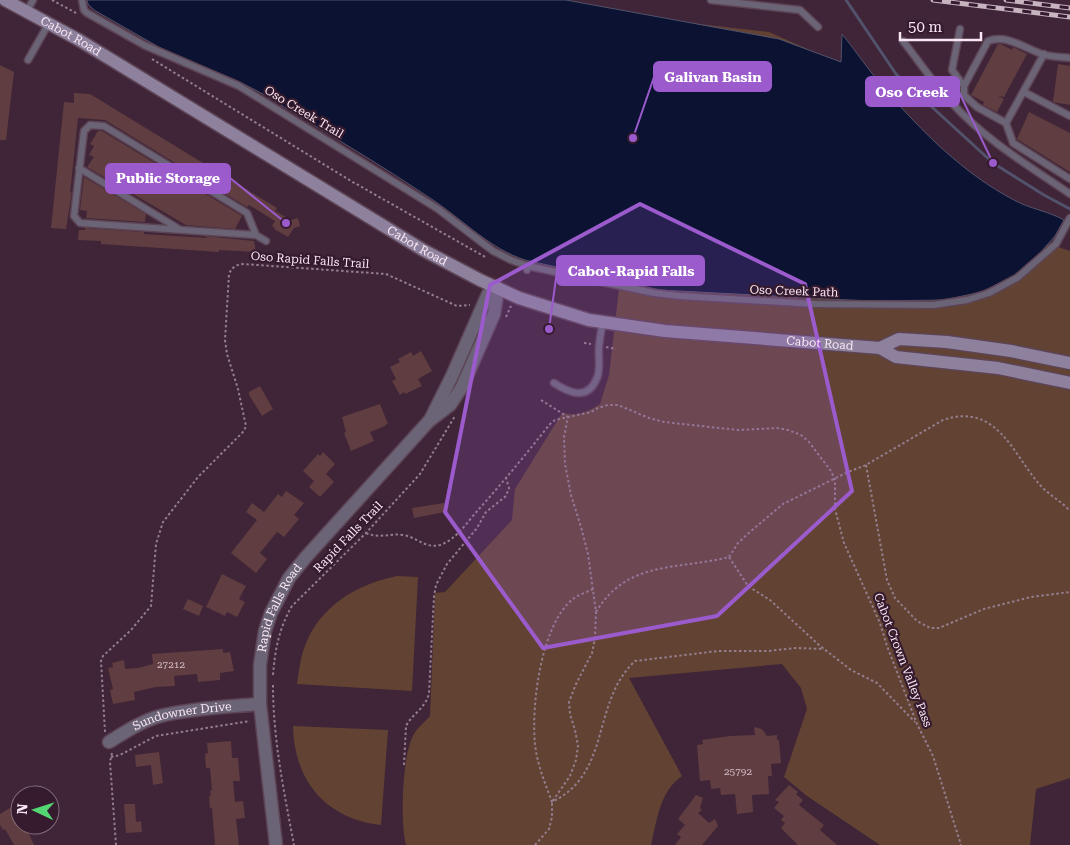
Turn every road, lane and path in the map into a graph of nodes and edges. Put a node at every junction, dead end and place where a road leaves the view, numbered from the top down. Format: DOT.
graph roads {
  1 [pos="5,0"];
  2 [pos="52,0"];
  3 [pos="82,0"];
  4 [pos="711,0"];
  5 [pos="30,5"];
  6 [pos="87,13"];
  7 [pos="49,23"];
  8 [pos="818,27"];
  9 [pos="960,29"];
  10 [pos="903,41"];
  11 [pos="1044,54"];
  12 [pos="148,56"];
  13 [pos="1070,58"];
  14 [pos="28,60"];
  15 [pos="964,86"];
  16 [pos="1024,92"];
  17 [pos="1070,116"];
  18 [pos="1006,123"];
  19 [pos="80,168"];
  20 [pos="1070,179"];
  21 [pos="1070,194"];
  22 [pos="1069,220"];
  23 [pos="180,230"];
  24 [pos="256,235"];
  25 [pos="266,241"];
  26 [pos="492,259"];
  27 [pos="527,268"];
  28 [pos="498,288"];
  29 [pos="481,309"];
  30 [pos="602,322"];
  31 [pos="880,348"];
  32 [pos="1070,363"];
  33 [pos="554,383"];
  34 [pos="1070,383"];
  35 [pos="541,400"];
  36 [pos="458,411"];
  37 [pos="568,417"];
  38 [pos="429,421"];
  39 [pos="866,465"];
  40 [pos="506,478"];
  41 [pos="835,480"];
  42 [pos="1070,510"];
  43 [pos="366,532"];
  44 [pos="729,557"];
  45 [pos="593,589"];
  46 [pos="1070,592"];
  47 [pos="596,612"];
  48 [pos="824,649"];
  49 [pos="273,676"];
  50 [pos="273,684"];
  51 [pos="260,704"];
  52 [pos="248,722"];
  53 [pos="917,724"];
  54 [pos="109,742"];
  55 [pos="111,757"];
  56 [pos="404,765"];
  57 [pos="552,802"];
  58 [pos="116,845"];
  59 [pos="276,845"];
  60 [pos="294,845"];
  61 [pos="534,845"];
  62 [pos="961,845"];
  1 -- 5 [label="main road, Cabot Road"];
  2 -- 6 [label="path"];
  3 -- 6 [label="lane"];
  4 -- 8 [label="lane"];
  5 -- 7 [label="main road, Cabot Road"];
  6 -- 27 [label="lane, Oso Creek Trail"];
  7 -- 14 [label="lane"];
  7 -- 28 [label="main road, Cabot Road"];
  9 -- 15 [label="lane"];
  10 -- 21 [label="lane"];
  11 -- 13 [label="lane"];
  11 -- 15 [label="lane"];
  11 -- 16 [label="lane"];
  12 -- 26 [label="path"];
  15 -- 18 [label="lane"];
  16 -- 17 [label="lane"];
  16 -- 18 [label="lane"];
  18 -- 20 [label="lane"];
  19 -- 23 [label="lane"];
  19 -- 23 [label="lane"];
  19 -- 24 [label="lane"];
  22 -- 27 [label="lane, Oso Creek Path"];
  23 -- 24 [label="lane"];
  24 -- 25 [label="lane"];
  28 -- 29 [label="street, Rapid Falls Road"];
  28 -- 30 [label="main road, Cabot Road"];
  28 -- 38 [label="street, Rapid Falls Road"];
  29 -- 38 [label="street, Rapid Falls Road"];
  29 -- 54 [label="path, Oso Rapid Falls Trail"];
  30 -- 31 [label="main road, Cabot Road"];
  30 -- 33 [label="lane"];
  31 -- 32 [label="main road, Cabot Road"];
  31 -- 34 [label="main road, Cabot Road"];
  35 -- 37 [label="path"];
  36 -- 43 [label="path, Rapid Falls Trail"];
  37 -- 40 [label="path"];
  37 -- 41 [label="path"];
  37 -- 45 [label="path"];
  38 -- 51 [label="street, Rapid Falls Road"];
  39 -- 41 [label="path"];
  39 -- 42 [label="path"];
  39 -- 46 [label="path"];
  40 -- 43 [label="path"];
  40 -- 56 [label="path"];
  41 -- 44 [label="path"];
  41 -- 53 [label="path, Cabot Crown Valley Pass"];
  43 -- 49 [label="path, Rapid Falls Trail"];
  44 -- 47 [label="path"];
  44 -- 48 [label="path"];
  45 -- 47 [label="path"];
  45 -- 57 [label="path"];
  47 -- 57 [label="path"];
  48 -- 53 [label="path"];
  48 -- 57 [label="path"];
  50 -- 60 [label="path"];
  51 -- 54 [label="street, Sundowner Drive"];
  51 -- 59 [label="street, Rapid Falls Road"];
  52 -- 55 [label="path"];
  53 -- 62 [label="path, Cabot Crown Valley Pass"];
  54 -- 55 [label="path, Oso Rapid Falls Trail"];
  55 -- 58 [label="path, Oso Rapid Falls Trail"];
  57 -- 61 [label="path"];
}
